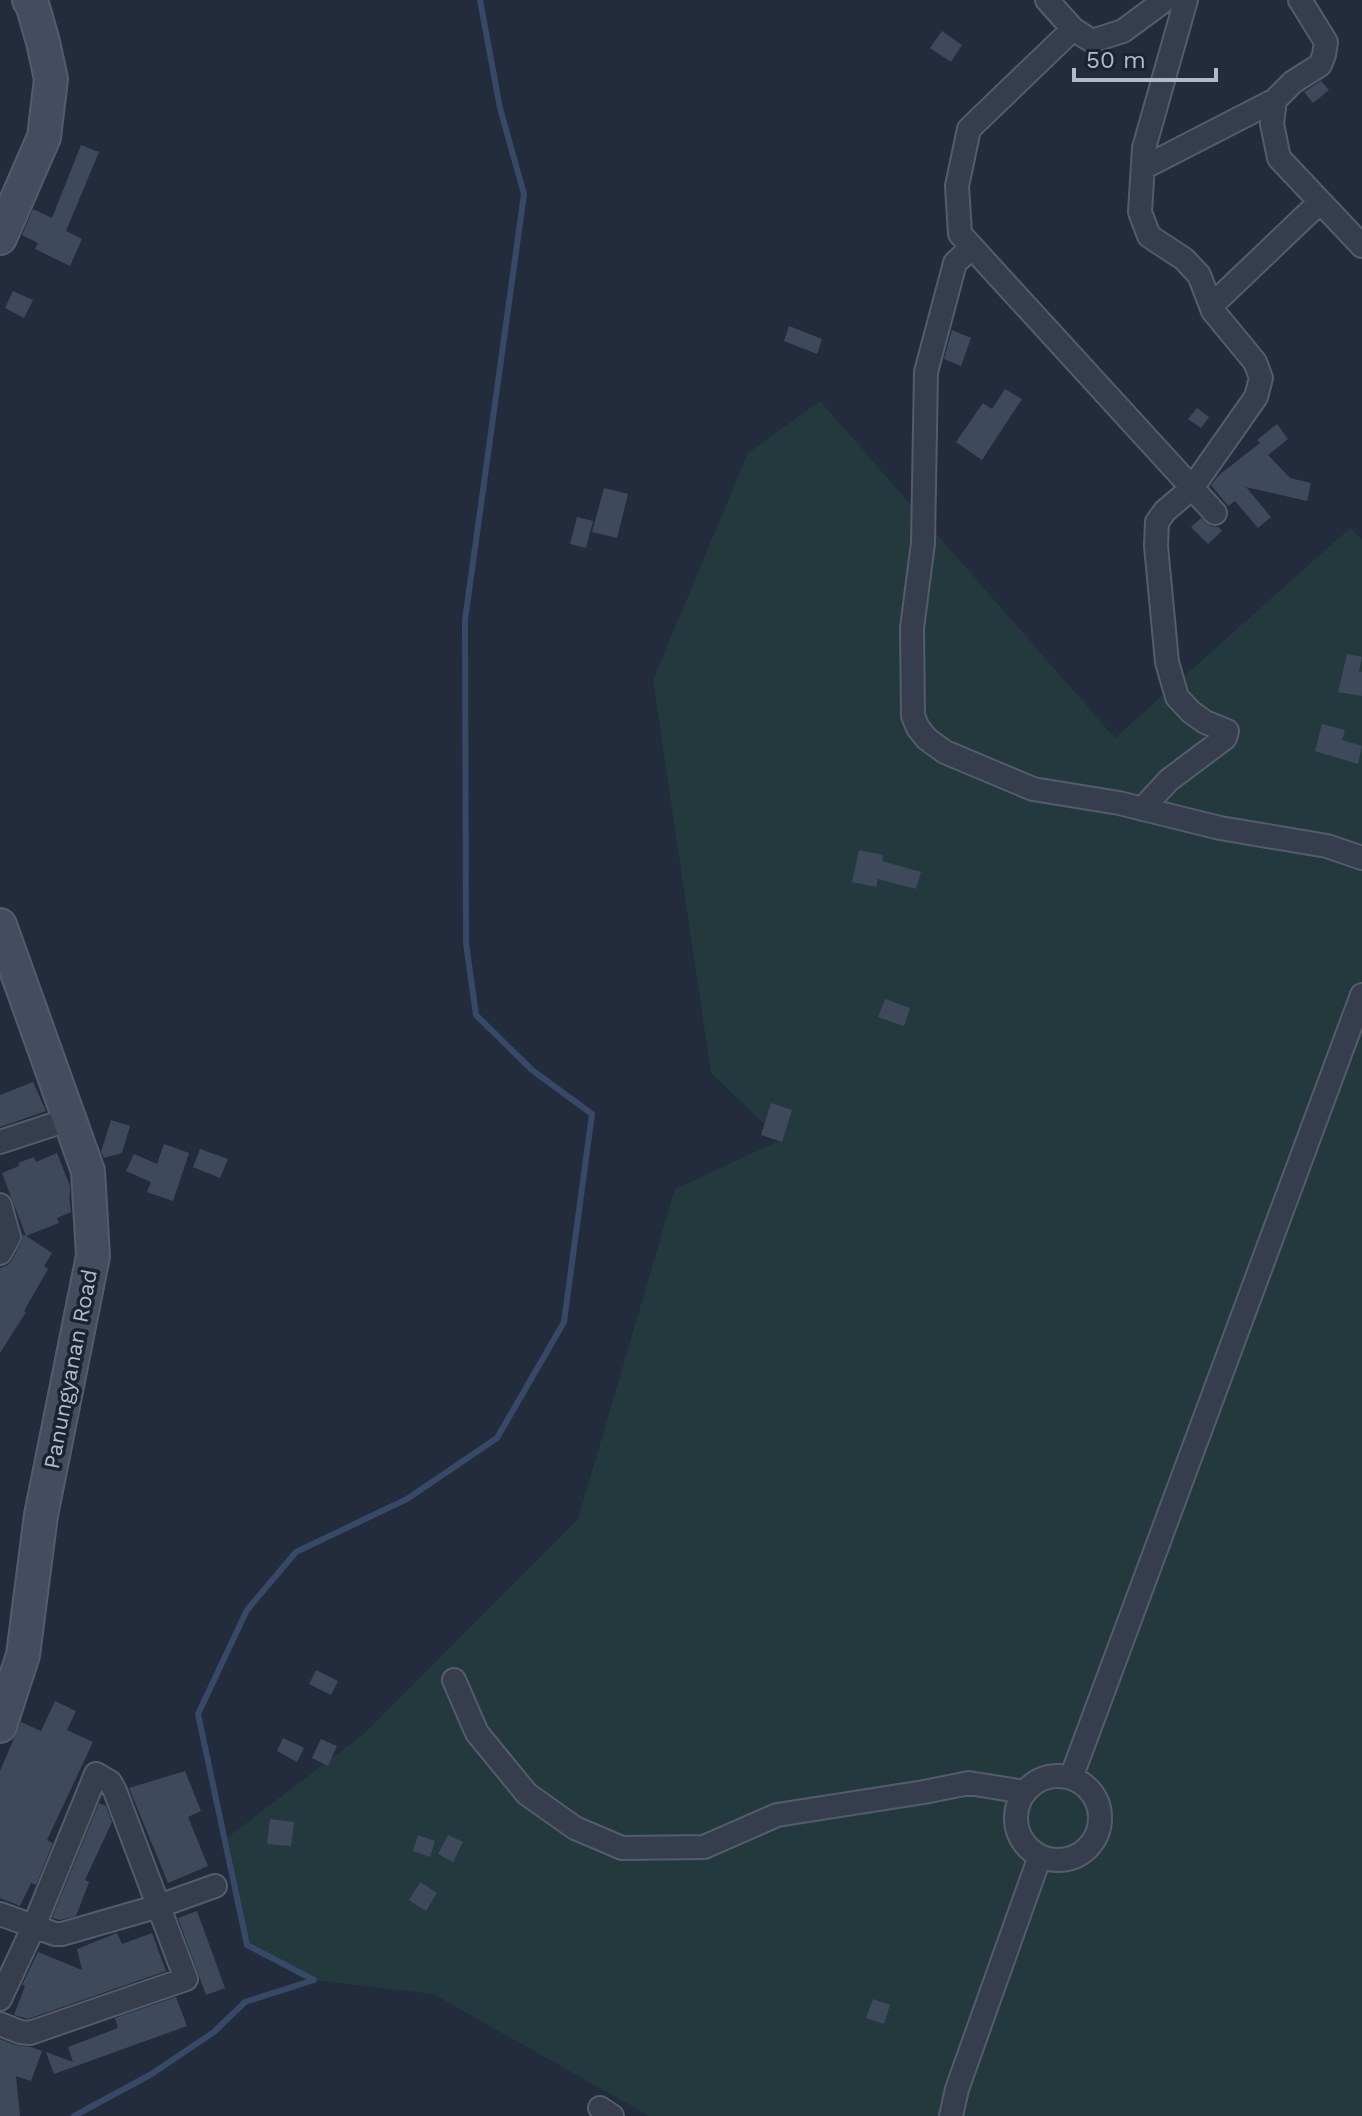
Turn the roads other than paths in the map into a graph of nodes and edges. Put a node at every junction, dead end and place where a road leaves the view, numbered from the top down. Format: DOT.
graph roads {
  1 [pos="29,0"];
  2 [pos="1047,0"];
  3 [pos="1165,0"];
  4 [pos="1186,0"];
  5 [pos="1300,0"];
  6 [pos="1073,29"];
  7 [pos="1275,100"];
  8 [pos="1143,168"];
  9 [pos="1320,202"];
  10 [pos="0,238"];
  11 [pos="1362,246"];
  12 [pos="972,247"];
  13 [pos="1211,306"];
  14 [pos="1192,488"];
  15 [pos="1215,513"];
  16 [pos="1142,809"];
  17 [pos="1362,858"];
  18 [pos="0,925"];
  19 [pos="1362,995"];
  20 [pos="70,1119"];
  21 [pos="0,1142"];
  22 [pos="0,1205"];
  23 [pos="0,1253"];
  24 [pos="454,1680"];
  25 [pos="0,1726"];
  26 [pos="1071,1778"];
  27 [pos="1024,1792"];
  28 [pos="1040,1856"];
  29 [pos="215,1886"];
  30 [pos="159,1906"];
  31 [pos="0,1914"];
  32 [pos="34,1926"];
  33 [pos="0,1999"];
  34 [pos="0,2024"];
  35 [pos="600,2116"];
  36 [pos="612,2116"];
  37 [pos="951,2116"];
  1 -- 10 [label="street"];
  2 -- 6 [label="street"];
  3 -- 6 [label="street"];
  4 -- 8 [label="street"];
  5 -- 7 [label="street"];
  6 -- 12 [label="street"];
  7 -- 8 [label="street"];
  7 -- 9 [label="street"];
  8 -- 13 [label="street"];
  9 -- 11 [label="street"];
  9 -- 13 [label="street"];
  12 -- 14 [label="street"];
  12 -- 16 [label="street"];
  13 -- 14 [label="street"];
  14 -- 15 [label="street"];
  14 -- 16 [label="street"];
  16 -- 17 [label="street"];
  18 -- 20 [label="street, Panungyanan Road"];
  19 -- 26 [label="street"];
  20 -- 21 [label="street"];
  20 -- 25 [label="street, Panungyanan Road"];
  22 -- 23 [label="street"];
  24 -- 27 [label="street"];
  26 -- 27 [label="street"];
  26 -- 28 [label="street"];
  27 -- 28 [label="street"];
  28 -- 37 [label="street"];
  29 -- 30 [label="street"];
  30 -- 32 [label="street"];
  30 -- 32 [label="street"];
  30 -- 34 [label="street"];
  31 -- 32 [label="street"];
  32 -- 33 [label="street"];
  35 -- 36 [label="street"];
}
